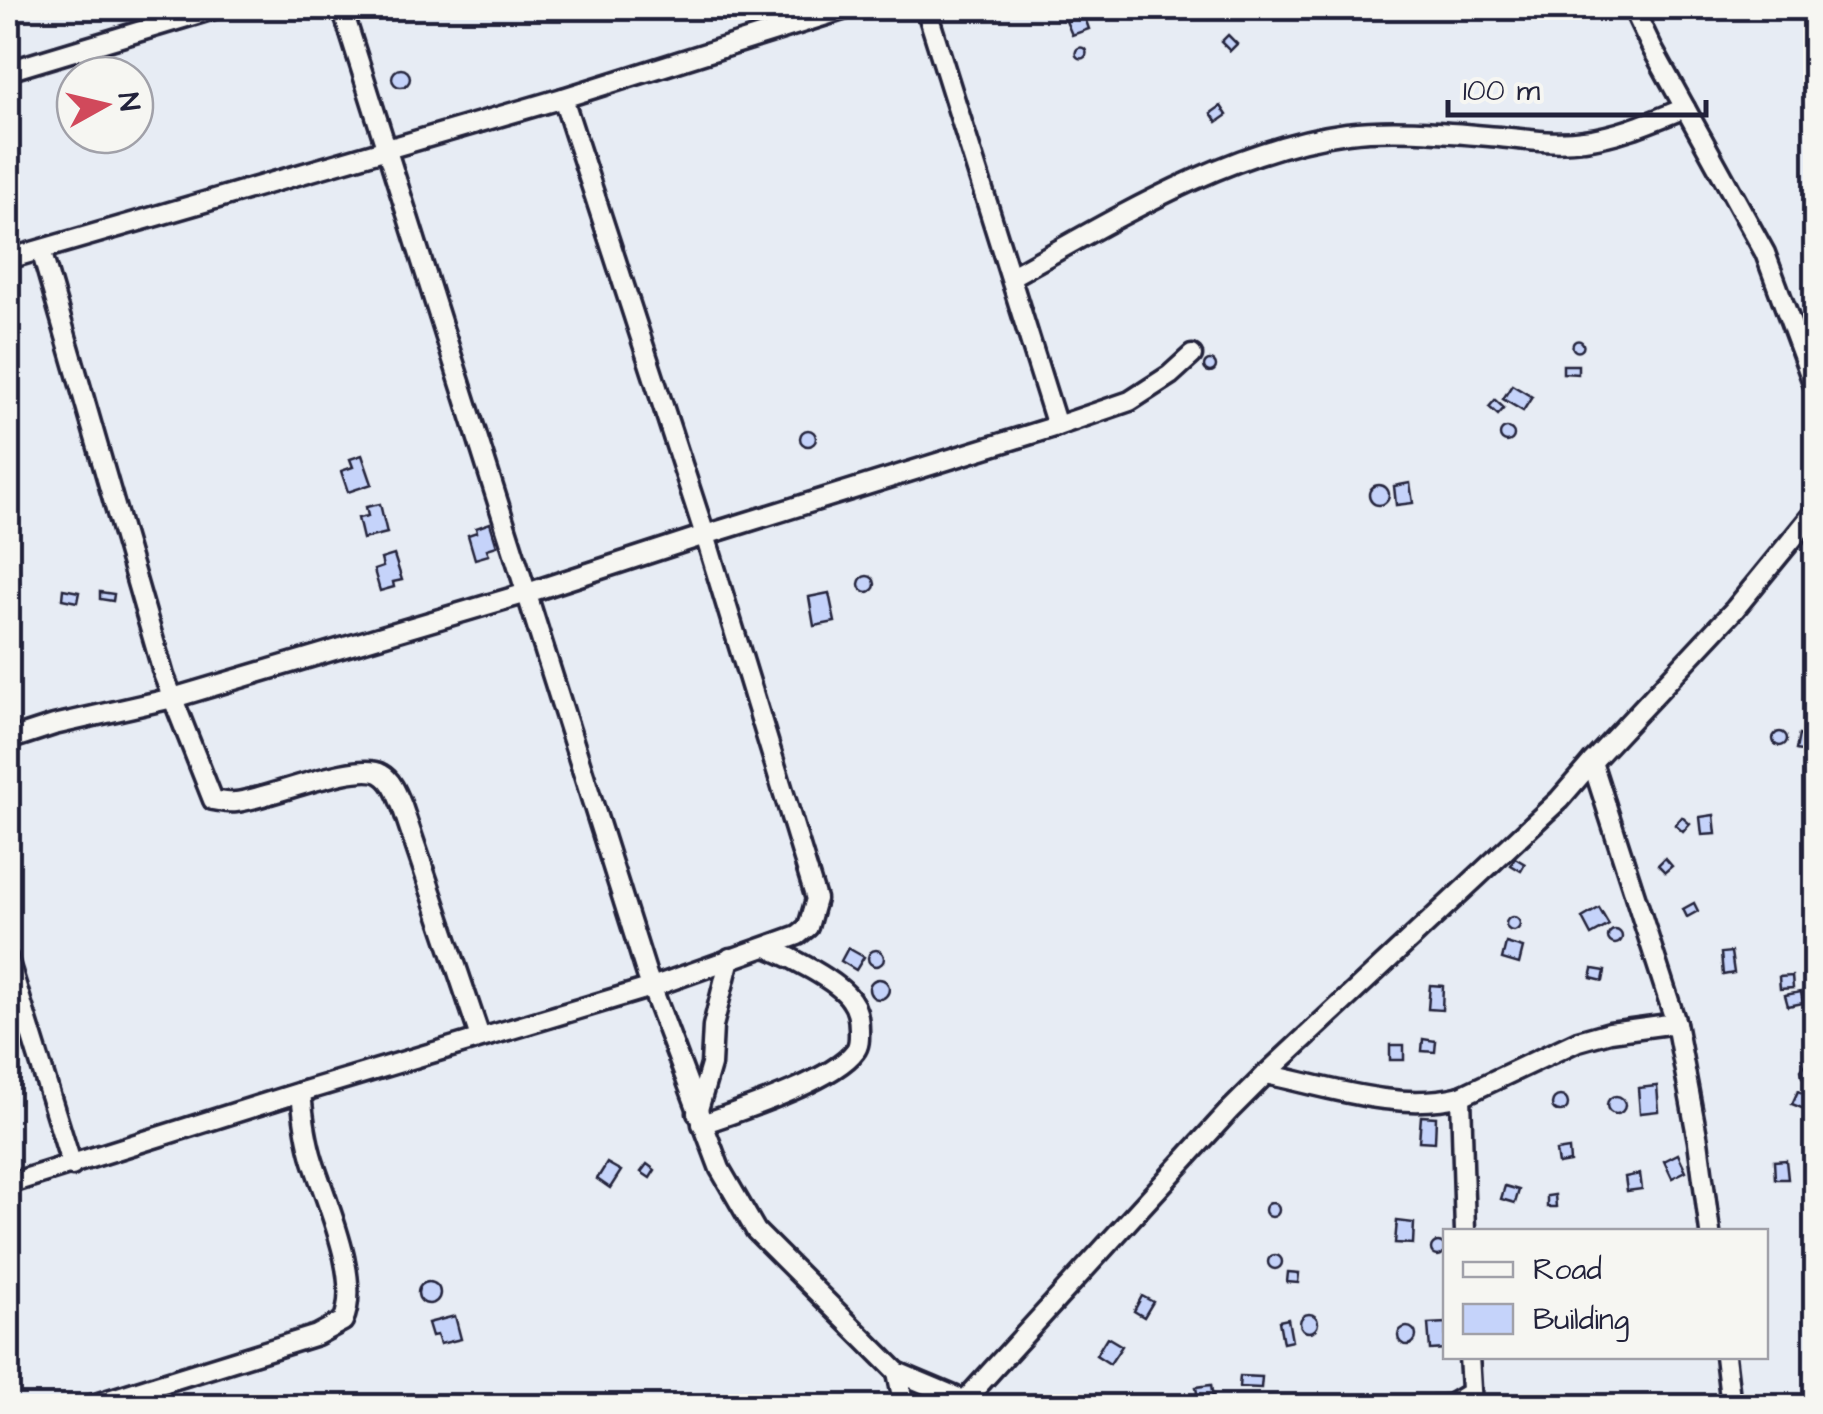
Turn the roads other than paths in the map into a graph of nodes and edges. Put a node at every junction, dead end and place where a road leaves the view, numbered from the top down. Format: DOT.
graph roads {
  1 [pos="217,8"];
  2 [pos="342,8"];
  3 [pos="849,8"];
  4 [pos="926,8"];
  5 [pos="1633,8"];
  6 [pos="8,72"];
  7 [pos="564,98"];
  8 [pos="1685,108"];
  9 [pos="386,151"];
  10 [pos="41,250"];
  11 [pos="8,259"];
  12 [pos="1012,276"];
  13 [pos="1192,355"];
  14 [pos="1816,391"];
  15 [pos="1057,426"];
  16 [pos="1816,510"];
  17 [pos="706,535"];
  18 [pos="527,593"];
  19 [pos="173,698"];
  20 [pos="8,740"];
  21 [pos="1592,762"];
  22 [pos="767,946"];
  23 [pos="730,958"];
  24 [pos="8,959"];
  25 [pos="652,987"];
  26 [pos="1676,1022"];
  27 [pos="480,1037"];
  28 [pos="1266,1074"];
  29 [pos="301,1092"];
  30 [pos="1461,1096"];
  31 [pos="700,1118"];
  32 [pos="72,1166"];
  33 [pos="8,1184"];
  34 [pos="1466,1229"];
  35 [pos="1710,1229"];
  36 [pos="1469,1359"];
  37 [pos="1726,1359"];
  38 [pos="896,1372"];
  39 [pos="1471,1400"];
  40 [pos="968,1404"];
  41 [pos="89,1406"];
  42 [pos="904,1406"];
  43 [pos="1445,1406"];
  44 [pos="1731,1406"];
  1 -- 6 [label="street"];
  2 -- 9 [label="street"];
  3 -- 7 [label="street"];
  4 -- 12 [label="street"];
  5 -- 8 [label="street"];
  7 -- 9 [label="street"];
  7 -- 17 [label="street"];
  8 -- 12 [label="street"];
  8 -- 14 [label="street"];
  9 -- 10 [label="street"];
  9 -- 18 [label="street"];
  10 -- 11 [label="street"];
  10 -- 19 [label="street"];
  12 -- 15 [label="street"];
  13 -- 15 [label="street"];
  15 -- 17 [label="street"];
  16 -- 21 [label="street"];
  17 -- 18 [label="street"];
  17 -- 22 [label="street"];
  18 -- 19 [label="street"];
  18 -- 25 [label="street"];
  19 -- 20 [label="street"];
  19 -- 27 [label="street"];
  21 -- 26 [label="street"];
  21 -- 28 [label="street"];
  22 -- 23 [label="street"];
  22 -- 31 [label="street"];
  23 -- 25 [label="street"];
  23 -- 31 [label="street"];
  24 -- 32 [label="street"];
  25 -- 27 [label="street"];
  25 -- 31 [label="street"];
  26 -- 30 [label="street"];
  26 -- 35 [label="street"];
  27 -- 29 [label="street"];
  28 -- 30 [label="street"];
  28 -- 40 [label="street"];
  29 -- 32 [label="street"];
  29 -- 41 [label="street"];
  30 -- 34 [label="street"];
  31 -- 38 [label="street"];
  32 -- 33 [label="street"];
  36 -- 39 [label="street"];
  37 -- 44 [label="street"];
  38 -- 40 [label="street"];
  38 -- 42 [label="street"];
  39 -- 43 [label="street"];
}
